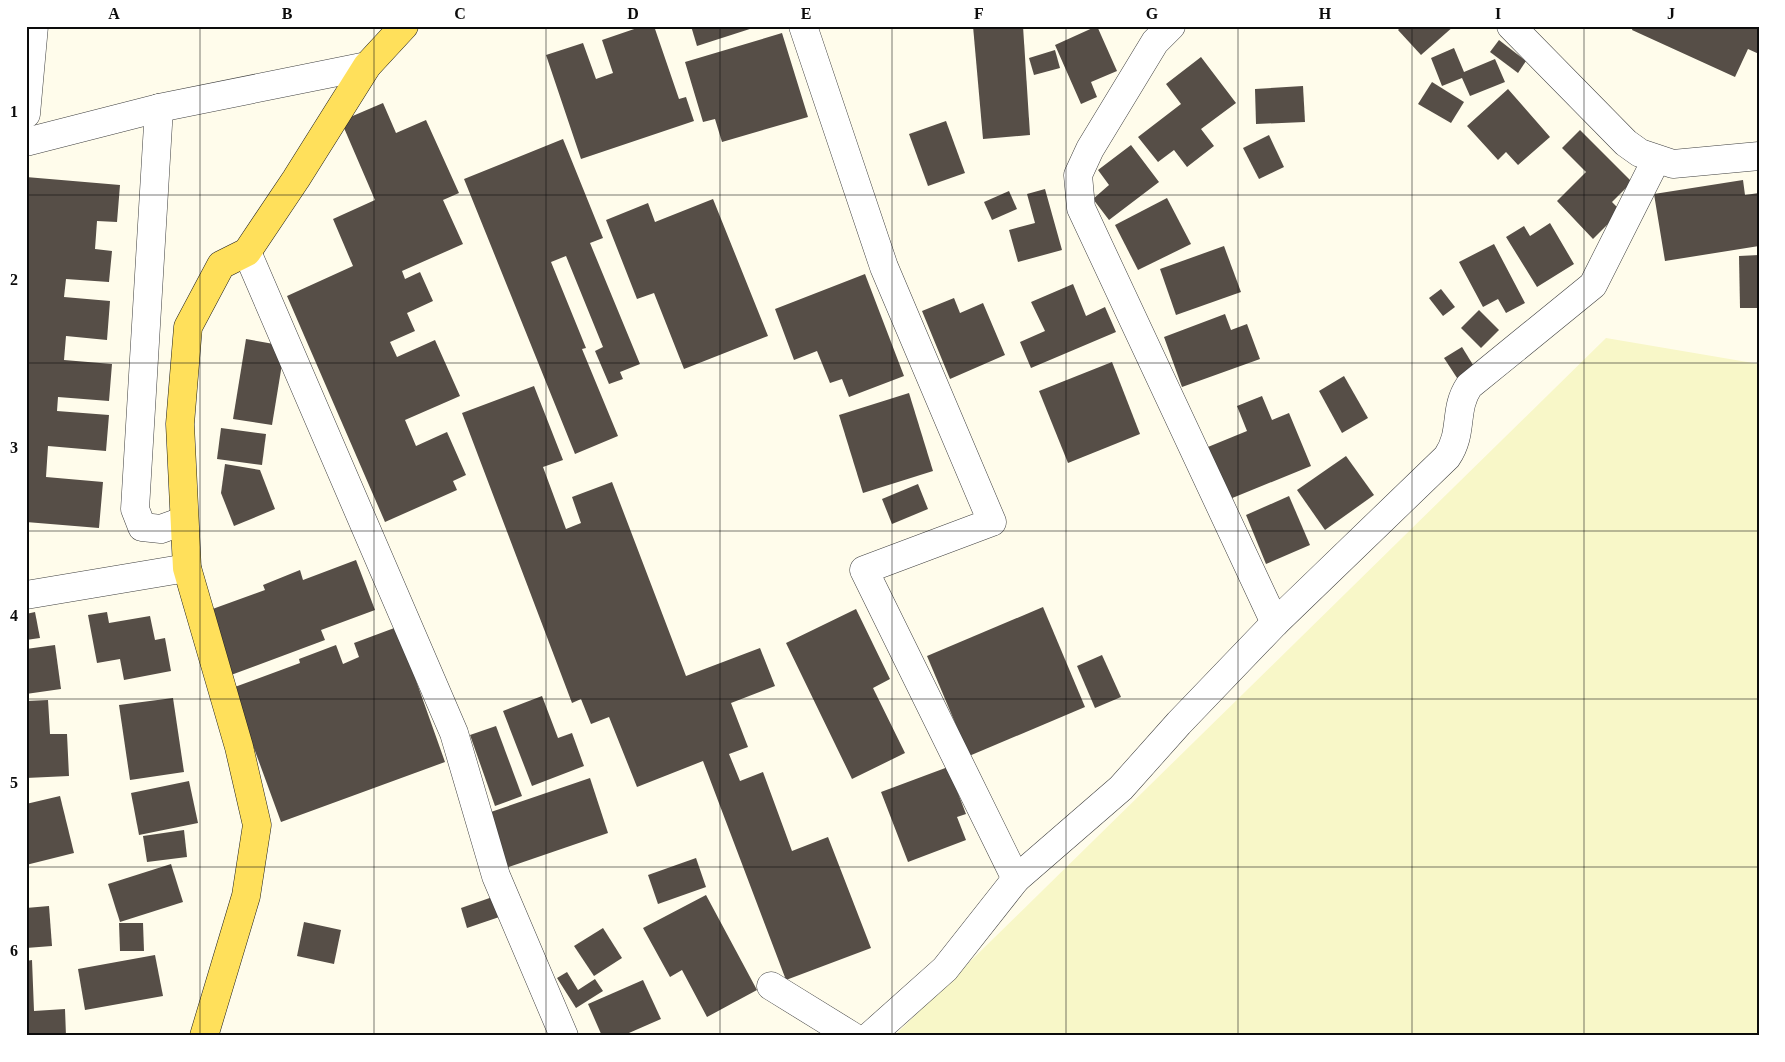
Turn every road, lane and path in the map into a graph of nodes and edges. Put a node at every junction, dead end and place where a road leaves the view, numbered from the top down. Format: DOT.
graph roads {
  1 [pos="34,26"];
  2 [pos="404,26"];
  3 [pos="803,26"];
  4 [pos="1171,26"];
  5 [pos="1511,26"];
  6 [pos="367,66"];
  7 [pos="159,108"];
  8 [pos="26,114"];
  9 [pos="26,142"];
  10 [pos="1759,156"];
  11 [pos="1656,160"];
  12 [pos="247,252"];
  13 [pos="183,521"];
  14 [pos="187,568"];
  15 [pos="26,595"];
  16 [pos="1275,623"];
  17 [pos="1016,879"];
  18 [pos="771,986"];
  19 [pos="204,1036"];
  20 [pos="564,1036"];
  21 [pos="852,1036"];
  22 [pos="870,1036"];
  1 -- 8 [label="street"];
  2 -- 6 [label="main road"];
  3 -- 17 [label="street"];
  4 -- 16 [label="street"];
  5 -- 11 [label="street"];
  6 -- 7 [label="street"];
  6 -- 12 [label="main road"];
  7 -- 9 [label="street"];
  7 -- 13 [label="street"];
  10 -- 11 [label="street"];
  11 -- 16 [label="street"];
  12 -- 13 [label="main road"];
  12 -- 20 [label="street"];
  13 -- 14 [label="main road"];
  14 -- 15 [label="street"];
  14 -- 19 [label="main road"];
  16 -- 17 [label="street"];
  17 -- 22 [label="street"];
  18 -- 21 [label="street"];
}
